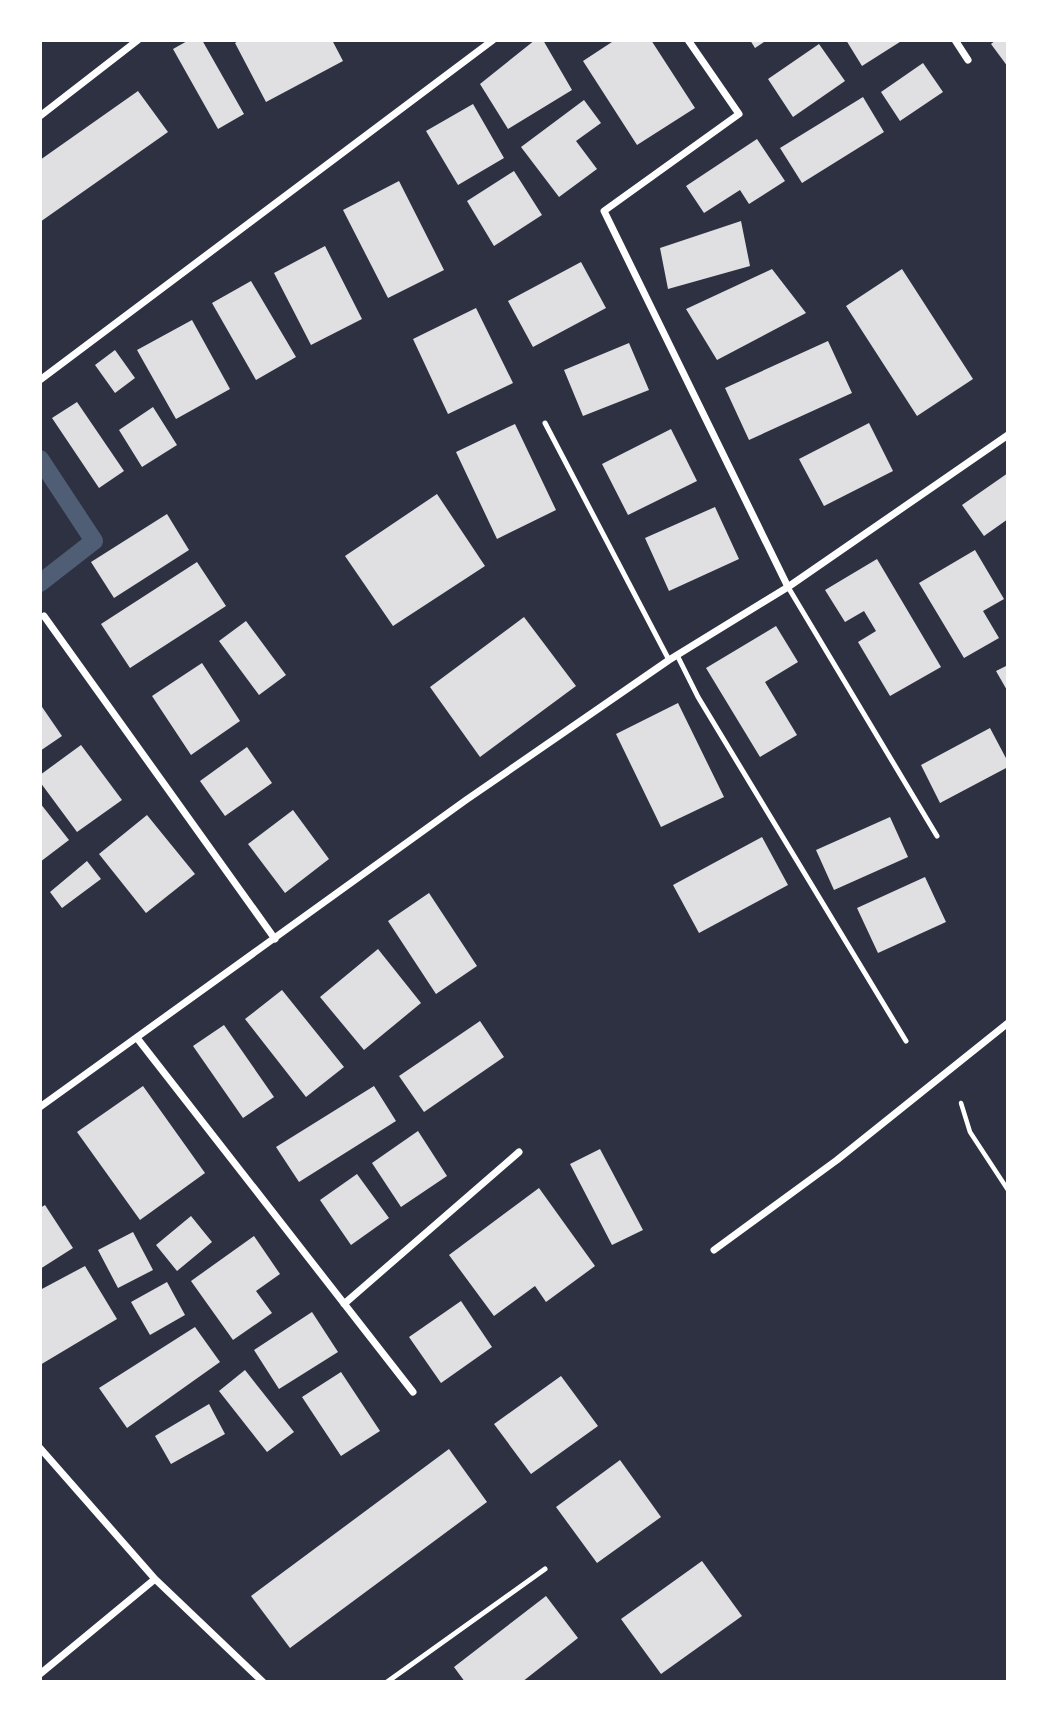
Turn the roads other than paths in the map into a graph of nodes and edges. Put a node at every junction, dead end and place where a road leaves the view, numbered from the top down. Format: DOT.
graph roads {
  1 [pos="138,40"];
  2 [pos="493,40"];
  3 [pos="688,40"];
  4 [pos="955,40"];
  5 [pos="968,60"];
  6 [pos="40,116"];
  7 [pos="40,380"];
  8 [pos="545,423"];
  9 [pos="1008,435"];
  10 [pos="788,587"];
  11 [pos="44,616"];
  12 [pos="677,655"];
  13 [pos="669,660"];
  14 [pos="937,836"];
  15 [pos="275,939"];
  16 [pos="1008,1023"];
  17 [pos="137,1038"];
  18 [pos="906,1041"];
  19 [pos="40,1107"];
  20 [pos="519,1152"];
  21 [pos="714,1250"];
  22 [pos="344,1304"];
  23 [pos="412,1392"];
  24 [pos="40,1448"];
  25 [pos="545,1569"];
  26 [pos="155,1579"];
  27 [pos="40,1674"];
  28 [pos="263,1682"];
  29 [pos="387,1682"];
  1 -- 6 [label="street"];
  2 -- 7 [label="street"];
  3 -- 10 [label="street"];
  4 -- 5 [label="street"];
  8 -- 13 [label="lane"];
  9 -- 10 [label="street"];
  10 -- 12 [label="street"];
  10 -- 14 [label="lane"];
  11 -- 15 [label="street"];
  12 -- 13 [label="street"];
  12 -- 18 [label="lane"];
  13 -- 15 [label="street"];
  15 -- 17 [label="street"];
  16 -- 21 [label="street"];
  17 -- 19 [label="street"];
  17 -- 22 [label="street"];
  20 -- 22 [label="street"];
  22 -- 23 [label="street"];
  24 -- 26 [label="street"];
  25 -- 29 [label="lane"];
  26 -- 27 [label="street"];
  26 -- 28 [label="street"];
}
